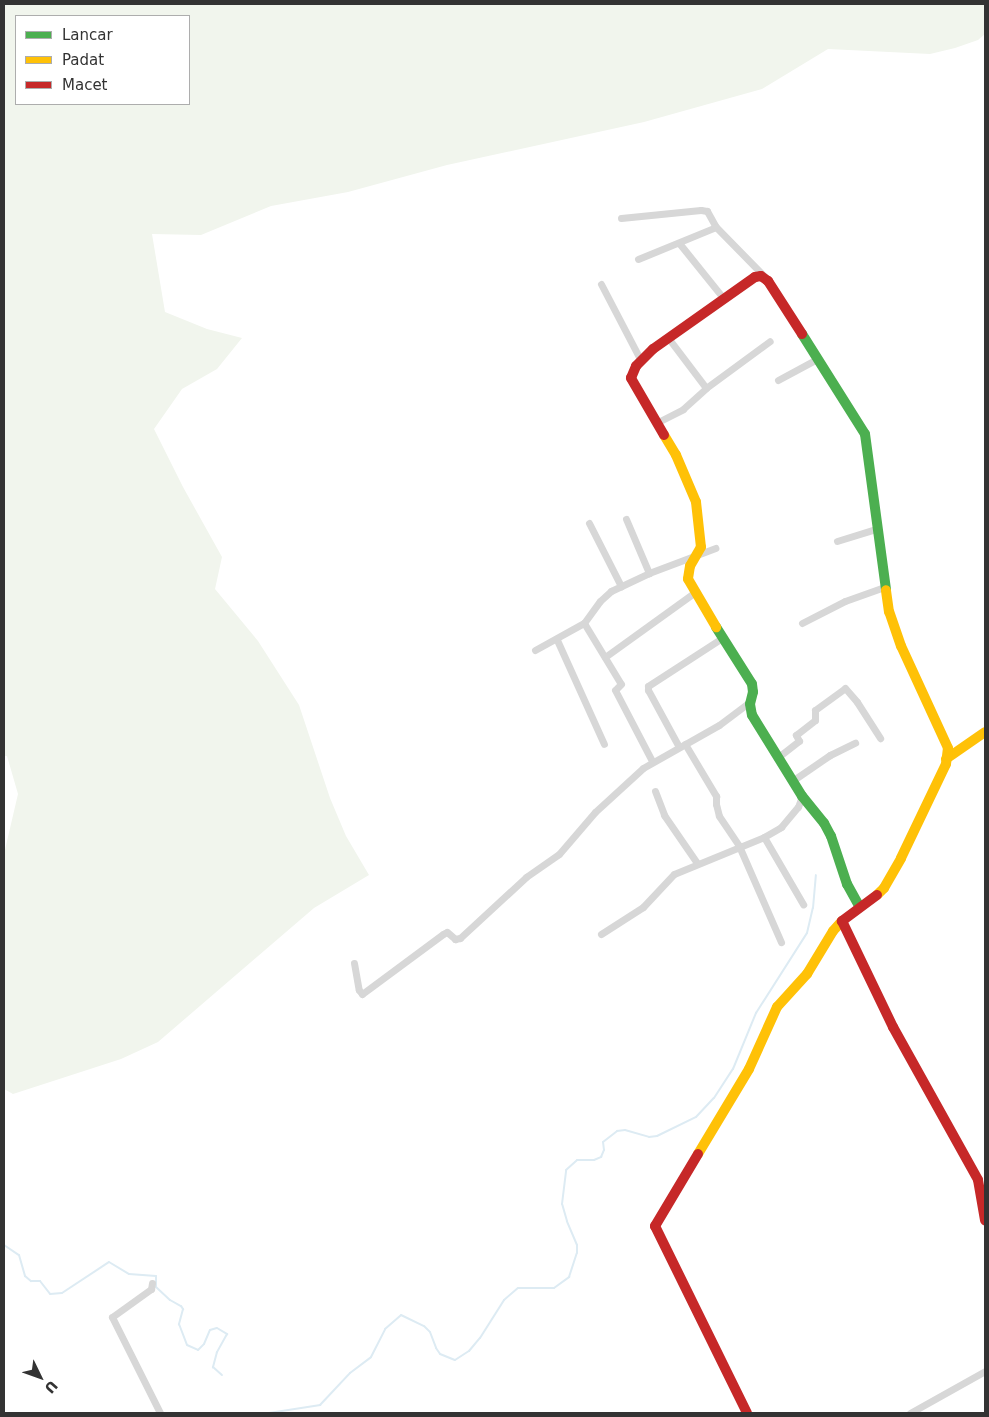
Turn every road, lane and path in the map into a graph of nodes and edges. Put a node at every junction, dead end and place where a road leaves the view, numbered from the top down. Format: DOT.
graph roads {
  1 [pos="621,218"];
  2 [pos="716,227"];
  3 [pos="679,243"];
  4 [pos="638,259"];
  5 [pos="768,280"];
  6 [pos="601,284"];
  7 [pos="724,298"];
  8 [pos="669,339"];
  9 [pos="770,341"];
  10 [pos="817,359"];
  11 [pos="640,361"];
  12 [pos="778,380"];
  13 [pos="706,388"];
  14 [pos="658,422"];
  15 [pos="626,519"];
  16 [pos="589,523"];
  17 [pos="876,529"];
  18 [pos="837,541"];
  19 [pos="715,548"];
  20 [pos="696,556"];
  21 [pos="649,573"];
  22 [pos="620,586"];
  23 [pos="884,587"];
  24 [pos="695,592"];
  25 [pos="584,622"];
  26 [pos="802,623"];
  27 [pos="722,638"];
  28 [pos="557,640"];
  29 [pos="535,650"];
  30 [pos="605,657"];
  31 [pos="751,701"];
  32 [pos="985,732"];
  33 [pos="880,738"];
  34 [pos="855,743"];
  35 [pos="604,744"];
  36 [pos="682,746"];
  37 [pos="777,758"];
  38 [pos="946,759"];
  39 [pos="652,761"];
  40 [pos="792,781"];
  41 [pos="655,791"];
  42 [pos="802,796"];
  43 [pos="764,837"];
  44 [pos="739,846"];
  45 [pos="697,863"];
  46 [pos="803,904"];
  47 [pos="860,907"];
  48 [pos="842,921"];
  49 [pos="601,934"];
  50 [pos="781,942"];
  51 [pos="354,962"];
  52 [pos="985,1220"];
  53 [pos="152,1283"];
  54 [pos="985,1371"];
  55 [pos="160,1413"];
  56 [pos="747,1413"];
  57 [pos="910,1413"];
  1 -- 2 [label="street"];
  2 -- 3 [label="street"];
  2 -- 5 [label="street"];
  3 -- 4 [label="street"];
  3 -- 7 [label="street"];
  5 -- 7 [label="street"];
  5 -- 10 [label="street"];
  6 -- 11 [label="street"];
  7 -- 8 [label="street"];
  8 -- 11 [label="street"];
  8 -- 13 [label="street"];
  9 -- 13 [label="street"];
  10 -- 12 [label="street"];
  10 -- 17 [label="street"];
  11 -- 14 [label="street"];
  13 -- 14 [label="street"];
  14 -- 20 [label="street"];
  15 -- 21 [label="street"];
  16 -- 22 [label="street"];
  17 -- 18 [label="street"];
  17 -- 23 [label="street"];
  19 -- 20 [label="street"];
  20 -- 21 [label="street"];
  20 -- 24 [label="street"];
  21 -- 22 [label="street"];
  22 -- 25 [label="street"];
  23 -- 26 [label="street"];
  23 -- 38 [label="street"];
  24 -- 27 [label="street"];
  24 -- 30 [label="street"];
  25 -- 28 [label="street"];
  25 -- 30 [label="street"];
  27 -- 31 [label="street"];
  27 -- 36 [label="street"];
  28 -- 29 [label="street"];
  28 -- 35 [label="street"];
  30 -- 39 [label="street"];
  31 -- 36 [label="street"];
  31 -- 37 [label="street"];
  32 -- 38 [label="street"];
  33 -- 37 [label="street"];
  34 -- 40 [label="street"];
  36 -- 39 [label="street"];
  36 -- 44 [label="street"];
  37 -- 40 [label="street"];
  38 -- 47 [label="street"];
  39 -- 51 [label="street"];
  40 -- 42 [label="street"];
  41 -- 45 [label="street"];
  42 -- 43 [label="street"];
  42 -- 47 [label="street"];
  43 -- 44 [label="street"];
  43 -- 46 [label="street"];
  44 -- 45 [label="street"];
  44 -- 50 [label="street"];
  45 -- 49 [label="street"];
  47 -- 48 [label="street"];
  48 -- 52 [label="street"];
  48 -- 56 [label="street"];
  53 -- 55 [label="street"];
  54 -- 57 [label="street"];
}
